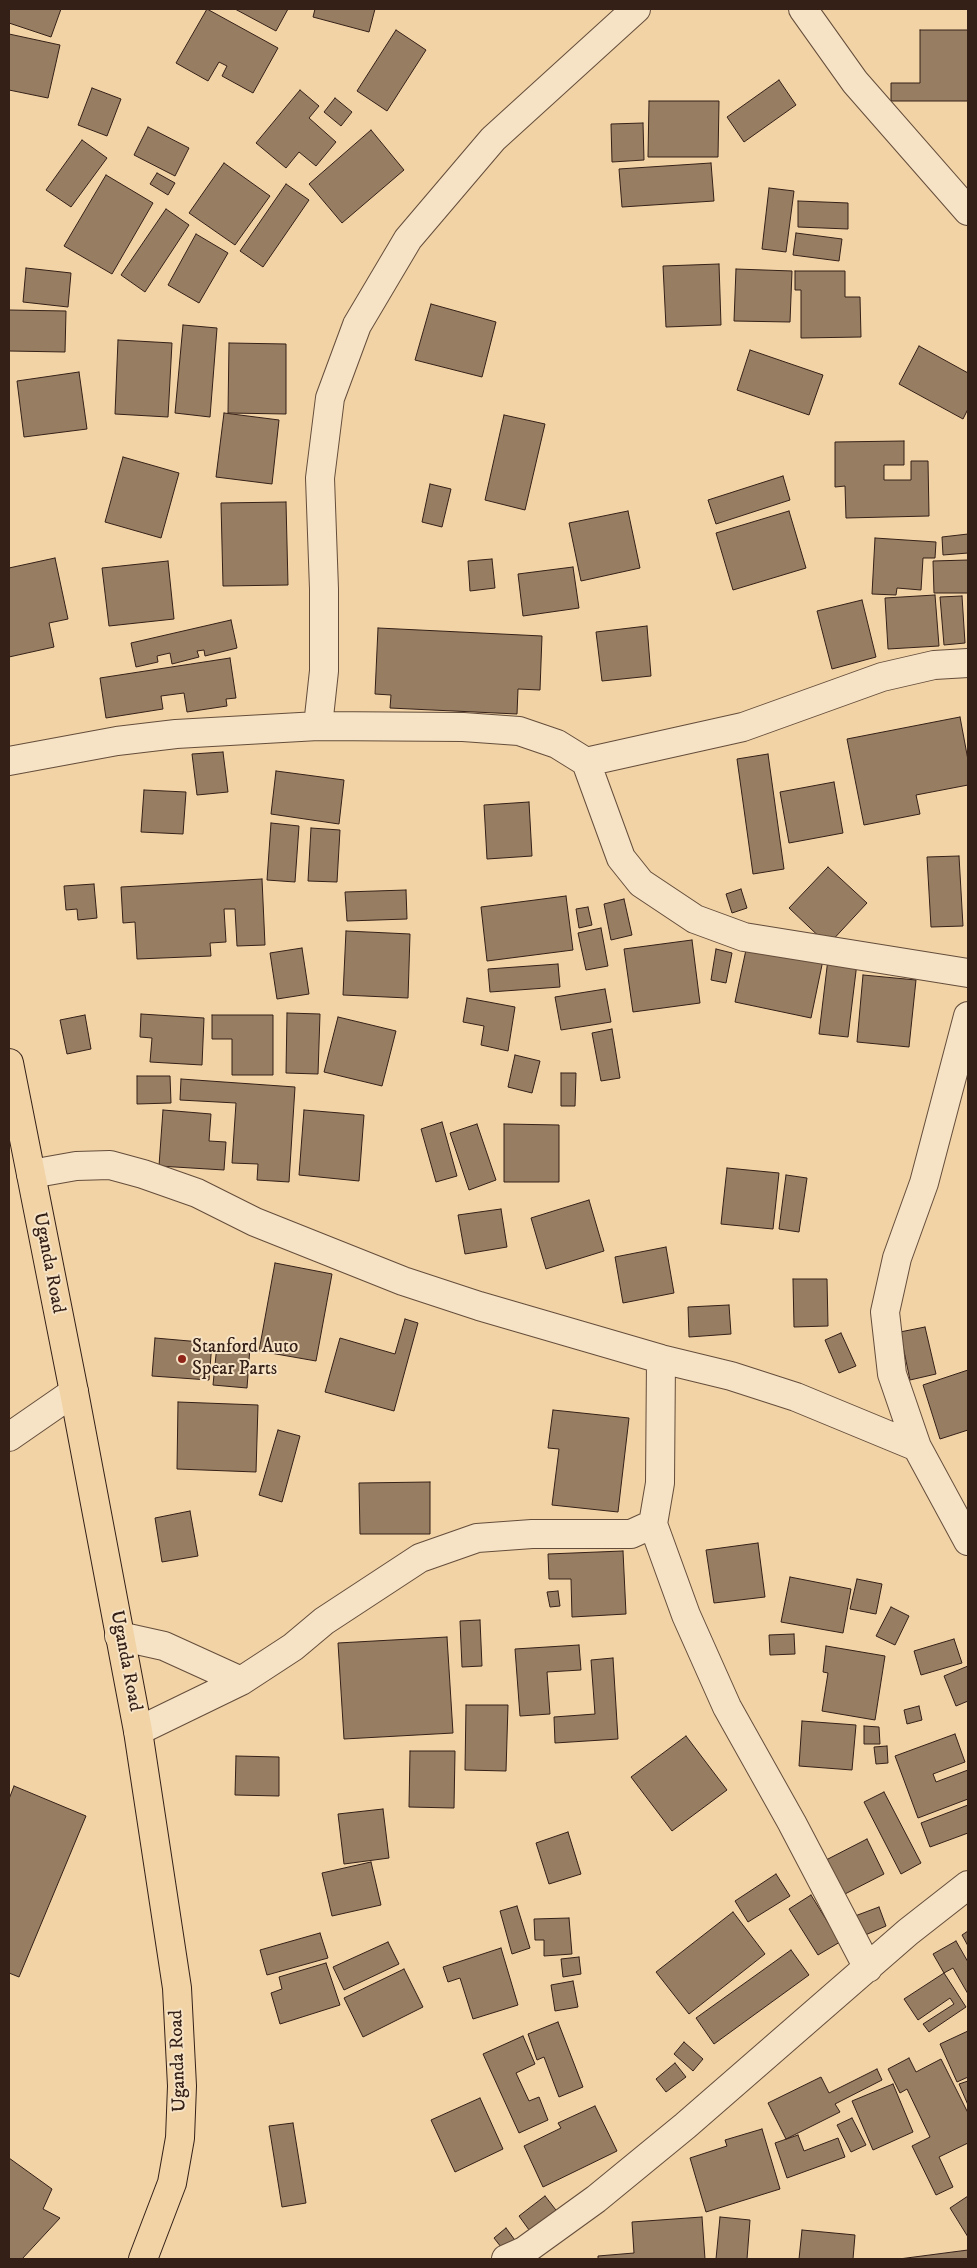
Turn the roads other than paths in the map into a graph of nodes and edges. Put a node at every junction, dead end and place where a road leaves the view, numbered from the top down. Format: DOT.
graph roads {
  1 [pos="636,9"];
  2 [pos="803,9"];
  3 [pos="968,211"];
  4 [pos="968,664"];
  5 [pos="318,726"];
  6 [pos="9,761"];
  7 [pos="586,762"];
  8 [pos="968,973"];
  9 [pos="968,1016"];
  10 [pos="9,1063"];
  11 [pos="31,1174"];
  12 [pos="661,1359"];
  13 [pos="74,1392"];
  14 [pos="9,1438"];
  15 [pos="917,1447"];
  16 [pos="653,1524"];
  17 [pos="968,1541"];
  18 [pos="119,1636"];
  19 [pos="241,1681"];
  20 [pos="138,1731"];
  21 [pos="968,1885"];
  22 [pos="868,1968"];
  23 [pos="143,2259"];
  24 [pos="506,2259"];
  1 -- 5 [label="street"];
  2 -- 3 [label="street"];
  4 -- 7 [label="street"];
  5 -- 6 [label="street"];
  5 -- 7 [label="street"];
  7 -- 8 [label="street"];
  9 -- 15 [label="street"];
  10 -- 11 [label="main road, Uganda Road"];
  11 -- 12 [label="street"];
  11 -- 13 [label="main road, Uganda Road"];
  12 -- 15 [label="street"];
  12 -- 16 [label="street"];
  13 -- 14 [label="street"];
  13 -- 18 [label="main road, Uganda Road"];
  15 -- 17 [label="street"];
  16 -- 19 [label="street"];
  16 -- 22 [label="street"];
  18 -- 19 [label="street"];
  18 -- 20 [label="main road, Uganda Road"];
  19 -- 20 [label="street"];
  20 -- 23 [label="main road, Uganda Road"];
  21 -- 22 [label="street"];
  22 -- 24 [label="street"];
}
